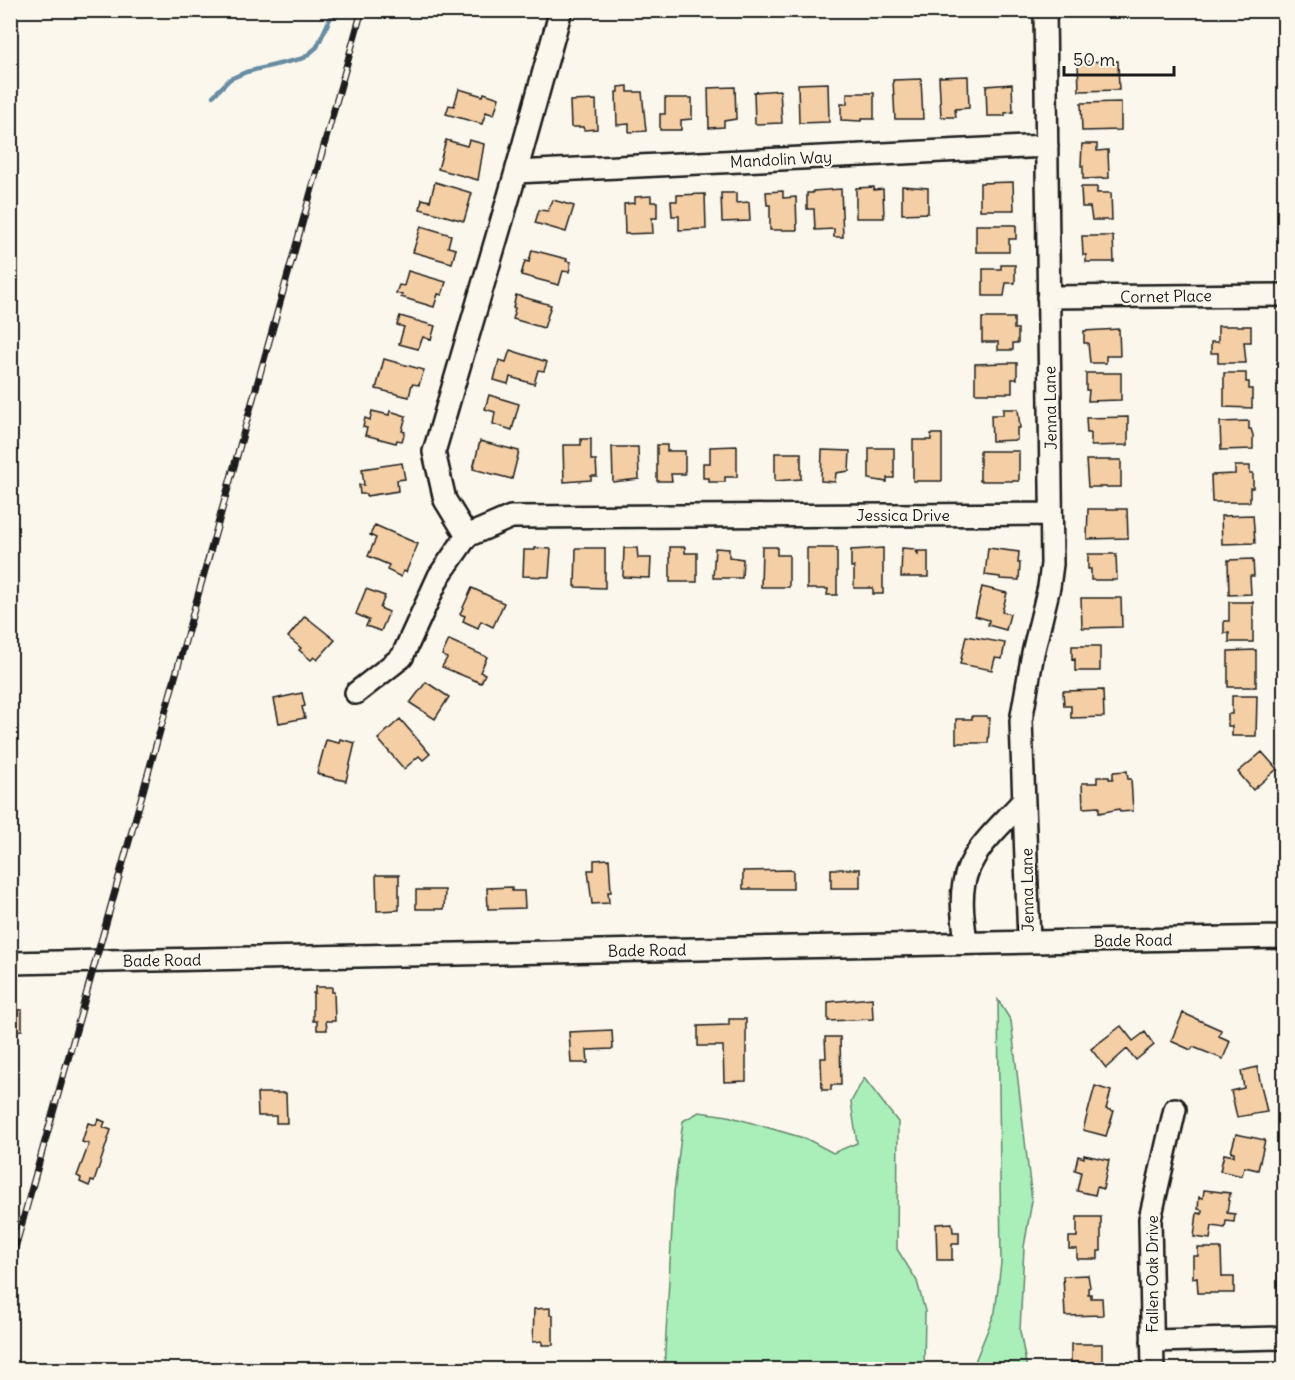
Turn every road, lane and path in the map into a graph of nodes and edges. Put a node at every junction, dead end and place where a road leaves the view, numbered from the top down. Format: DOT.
graph roads {
  1 [pos="561,10"];
  2 [pos="1045,10"];
  3 [pos="1047,146"];
  4 [pos="516,172"];
  5 [pos="1284,295"];
  6 [pos="1048,297"];
  7 [pos="1051,514"];
  8 [pos="467,536"];
  9 [pos="356,693"];
  10 [pos="1023,801"];
  11 [pos="1284,937"];
  12 [pos="1029,942"];
  13 [pos="966,943"];
  14 [pos="10,963"];
  15 [pos="1174,1109"];
  16 [pos="1284,1338"];
  17 [pos="1152,1341"];
  18 [pos="1152,1370"];
  1 -- 4 [label="street"];
  2 -- 3 [label="street, Jenna Lane"];
  3 -- 4 [label="street, Mandolin Way"];
  3 -- 6 [label="street, Jenna Lane"];
  4 -- 8 [label="street"];
  5 -- 6 [label="street, Cornet Place"];
  6 -- 7 [label="street, Jenna Lane"];
  7 -- 8 [label="street, Jessica Drive"];
  7 -- 10 [label="street, Jenna Lane"];
  8 -- 9 [label="street"];
  10 -- 12 [label="street, Jenna Lane"];
  10 -- 13 [label="street"];
  11 -- 12 [label="street, Bade Road"];
  12 -- 13 [label="street, Bade Road"];
  13 -- 14 [label="street, Bade Road"];
  15 -- 17 [label="street, Fallen Oak Drive"];
  16 -- 17 [label="street"];
  17 -- 18 [label="street, Fallen Oak Drive"];
}
